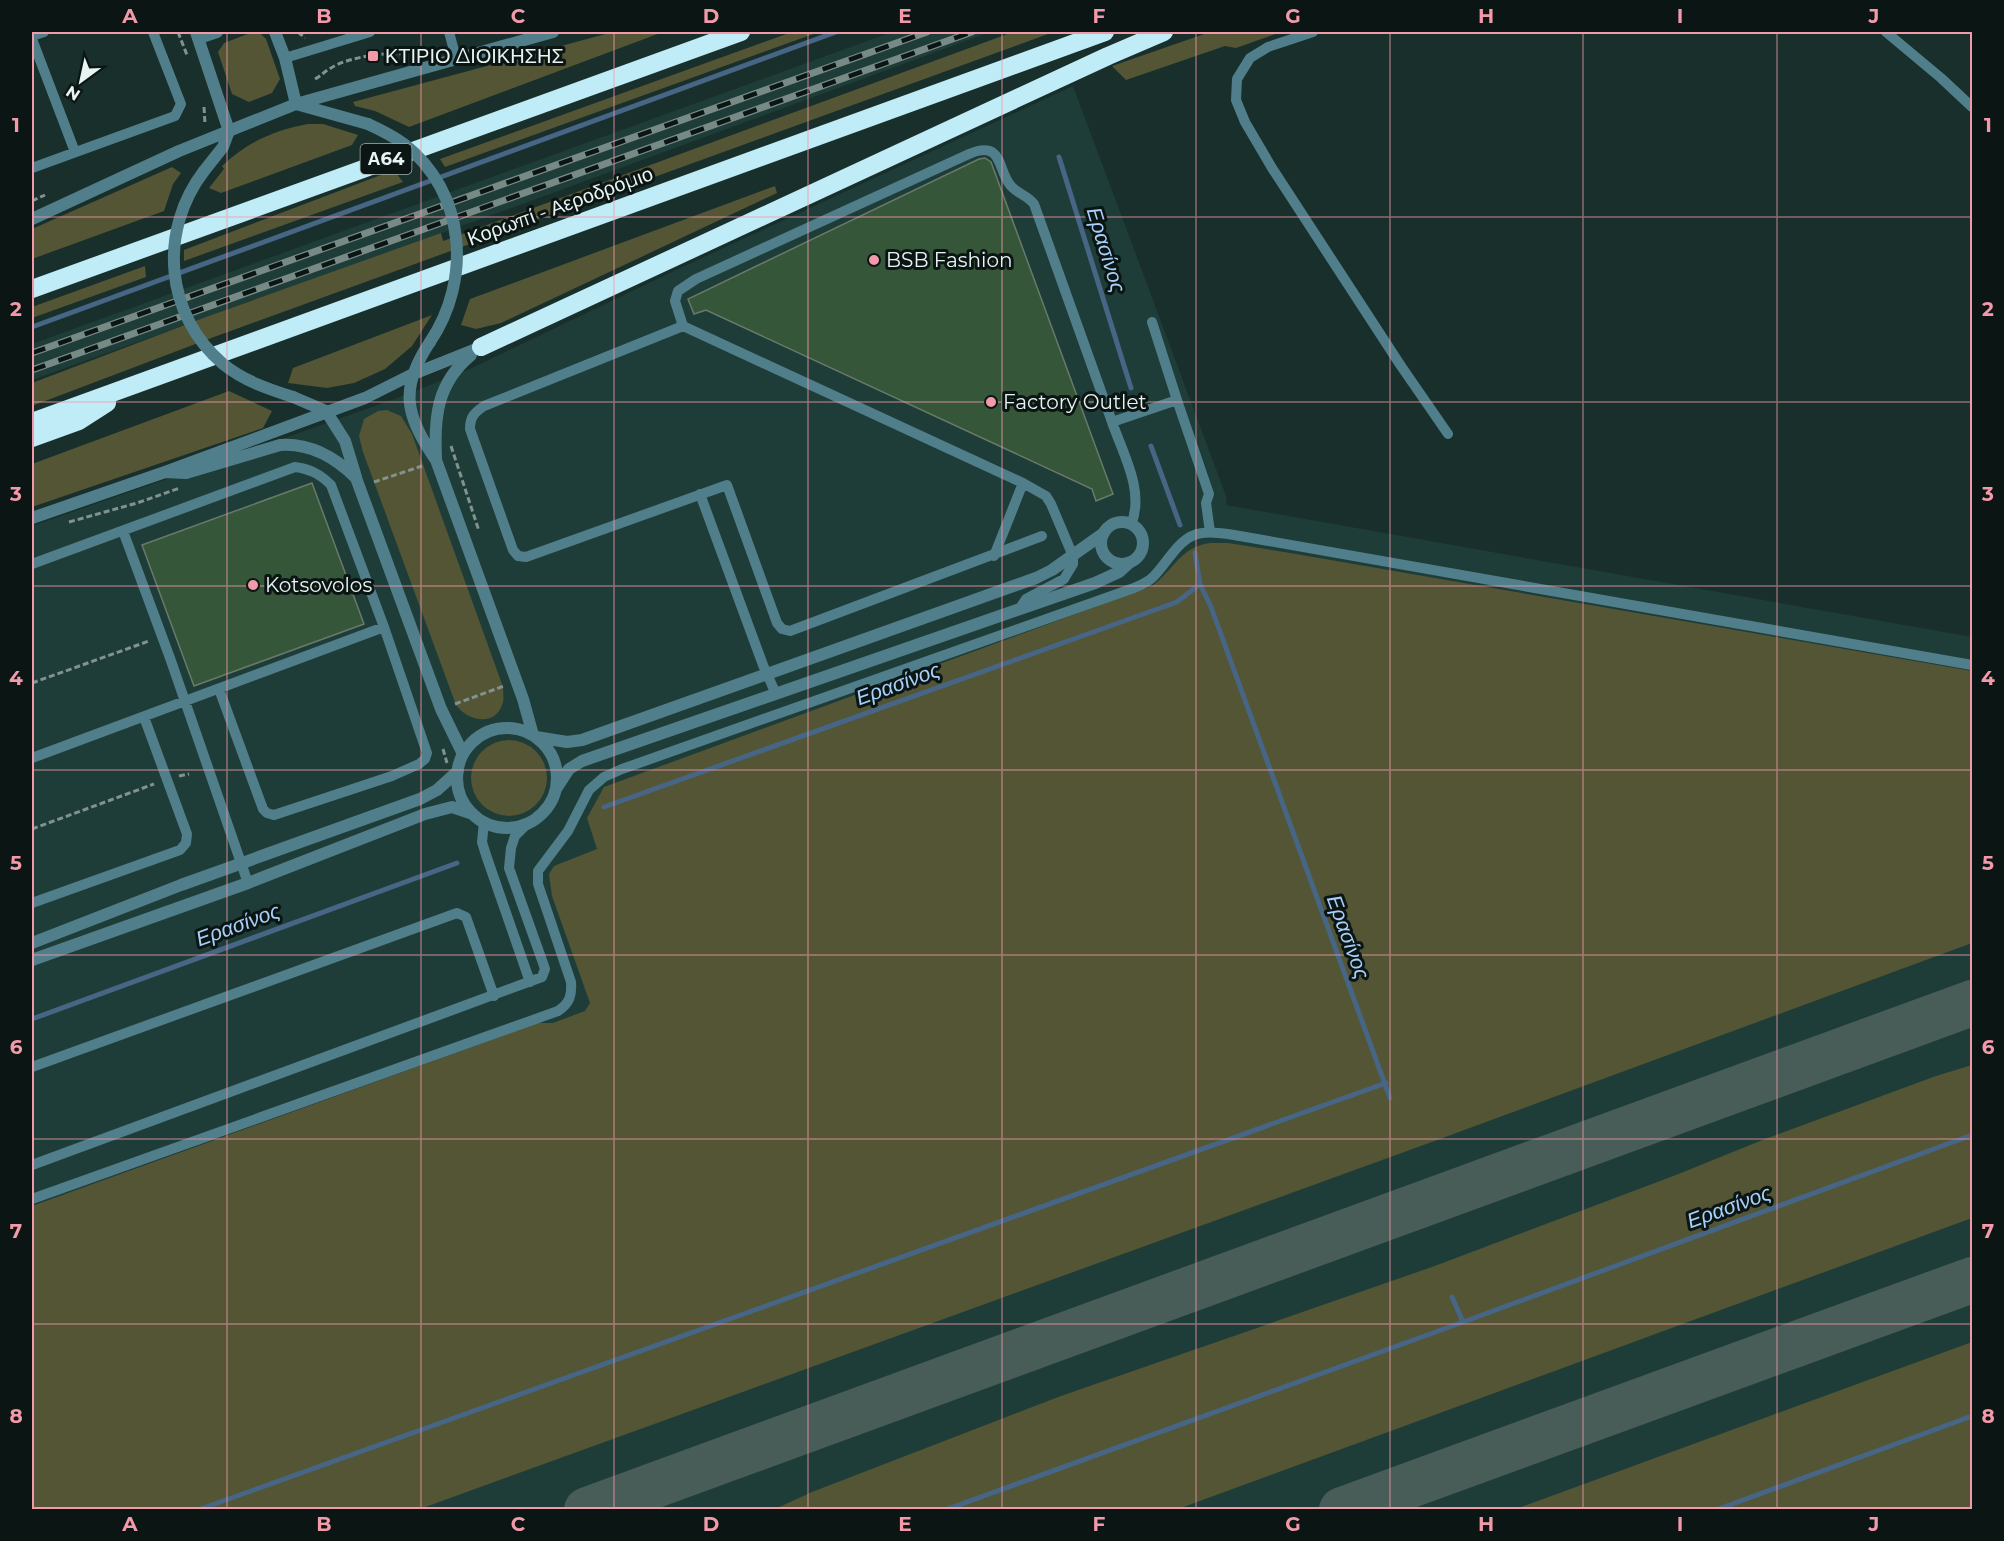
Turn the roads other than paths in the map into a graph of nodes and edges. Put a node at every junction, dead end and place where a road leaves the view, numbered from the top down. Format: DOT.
graph roads {
  1 [pos="44,32"];
  2 [pos="153,32"];
  3 [pos="217,32"];
  4 [pos="275,32"];
  5 [pos="369,32"];
  6 [pos="449,32"];
  7 [pos="553,32"];
  8 [pos="741,32"];
  9 [pos="1104,32"];
  10 [pos="1164,32"];
  11 [pos="1313,32"];
  12 [pos="1886,32"];
  13 [pos="197,35"];
  14 [pos="32,38"];
  15 [pos="285,58"];
  16 [pos="456,58"];
  17 [pos="296,104"];
  18 [pos="1972,107"];
  19 [pos="229,131"];
  20 [pos="75,152"];
  21 [pos="32,168"];
  22 [pos="32,219"];
  23 [pos="32,289"];
  24 [pos="1152,322"];
  25 [pos="683,326"];
  26 [pos="482,347"];
  27 [pos="411,375"];
  28 [pos="133,386"];
  29 [pos="1177,400"];
  30 [pos="326,411"];
  31 [pos="32,422"];
  32 [pos="1112,422"];
  33 [pos="1448,434"];
  34 [pos="32,438"];
  35 [pos="436,460"];
  36 [pos="165,471"];
  37 [pos="356,478"];
  38 [pos="1023,483"];
  39 [pos="700,494"];
  40 [pos="32,518"];
  41 [pos="1131,525"];
  42 [pos="123,531"];
  43 [pos="1210,532"];
  44 [pos="1104,533"];
  45 [pos="1042,536"];
  46 [pos="994,556"];
  47 [pos="1073,556"];
  48 [pos="1130,562"];
  49 [pos="32,564"];
  50 [pos="1020,608"];
  51 [pos="384,627"];
  52 [pos="1972,665"];
  53 [pos="767,674"];
  54 [pos="219,689"];
  55 [pos="776,694"];
  56 [pos="184,702"];
  57 [pos="144,717"];
  58 [pos="535,736"];
  59 [pos="463,754"];
  60 [pos="32,758"];
  61 [pos="453,770"];
  62 [pos="556,789"];
  63 [pos="473,814"];
  64 [pos="484,822"];
  65 [pos="527,824"];
  66 [pos="240,866"];
  67 [pos="248,883"];
  68 [pos="32,903"];
  69 [pos="32,943"];
  70 [pos="32,960"];
  71 [pos="530,982"];
  72 [pos="494,996"];
  73 [pos="32,1067"];
  74 [pos="32,1165"];
  75 [pos="32,1199"];
  1 -- 14 [label="lane"];
  2 -- 20 [label="lane"];
  3 -- 13 [label="street"];
  4 -- 15 [label="street"];
  5 -- 15 [label="lane"];
  6 -- 16 [label="lane"];
  7 -- 16 [label="street"];
  8 -- 23 [label="highway, Α64"];
  9 -- 28 [label="highway, Κορωπί - Αεροδρόμιο"];
  10 -- 26 [label="highway"];
  11 -- 33 [label="lane"];
  12 -- 18 [label="lane"];
  13 -- 19 [label="street"];
  14 -- 20 [label="lane"];
  15 -- 17 [label="street"];
  16 -- 17 [label="street"];
  17 -- 19 [label="street"];
  17 -- 27 [label="street, bridge"];
  19 -- 22 [label="street"];
  19 -- 30 [label="street, bridge"];
  20 -- 21 [label="lane"];
  24 -- 29 [label="lane"];
  25 -- 32 [label="lane"];
  25 -- 38 [label="lane"];
  25 -- 39 [label="lane"];
  26 -- 27 [label="street"];
  26 -- 35 [label="street"];
  27 -- 30 [label="street"];
  27 -- 35 [label="street"];
  28 -- 31 [label="highway, Κορωπί - Αεροδρόμιο"];
  28 -- 34 [label="highway"];
  29 -- 32 [label="lane"];
  29 -- 43 [label="lane"];
  30 -- 36 [label="street"];
  30 -- 37 [label="street"];
  32 -- 41 [label="lane"];
  35 -- 58 [label="street"];
  36 -- 37 [label="street"];
  36 -- 40 [label="street"];
  37 -- 59 [label="street"];
  38 -- 46 [label="lane"];
  38 -- 47 [label="lane"];
  39 -- 46 [label="lane"];
  39 -- 53 [label="lane"];
  41 -- 44 [label="street"];
  41 -- 48 [label="street"];
  42 -- 49 [label="lane"];
  42 -- 51 [label="lane"];
  42 -- 56 [label="lane"];
  43 -- 52 [label="lane"];
  43 -- 75 [label="lane"];
  44 -- 47 [label="street"];
  44 -- 48 [label="street"];
  45 -- 46 [label="lane"];
  47 -- 50 [label="lane"];
  47 -- 53 [label="street"];
  48 -- 50 [label="street"];
  50 -- 55 [label="street"];
  51 -- 54 [label="lane"];
  51 -- 54 [label="lane"];
  53 -- 55 [label="lane"];
  53 -- 58 [label="street"];
  54 -- 56 [label="lane"];
  55 -- 62 [label="street"];
  56 -- 57 [label="lane"];
  56 -- 66 [label="lane"];
  57 -- 60 [label="lane"];
  57 -- 68 [label="lane"];
  58 -- 59 [label="street"];
  58 -- 62 [label="street"];
  59 -- 61 [label="street"];
  61 -- 63 [label="street"];
  61 -- 66 [label="street"];
  62 -- 65 [label="street"];
  63 -- 64 [label="street"];
  63 -- 67 [label="street"];
  64 -- 65 [label="street"];
  64 -- 71 [label="lane"];
  65 -- 71 [label="lane"];
  66 -- 67 [label="lane"];
  66 -- 69 [label="street"];
  67 -- 70 [label="street"];
  71 -- 72 [label="lane"];
  72 -- 73 [label="lane"];
  72 -- 74 [label="lane"];
}
